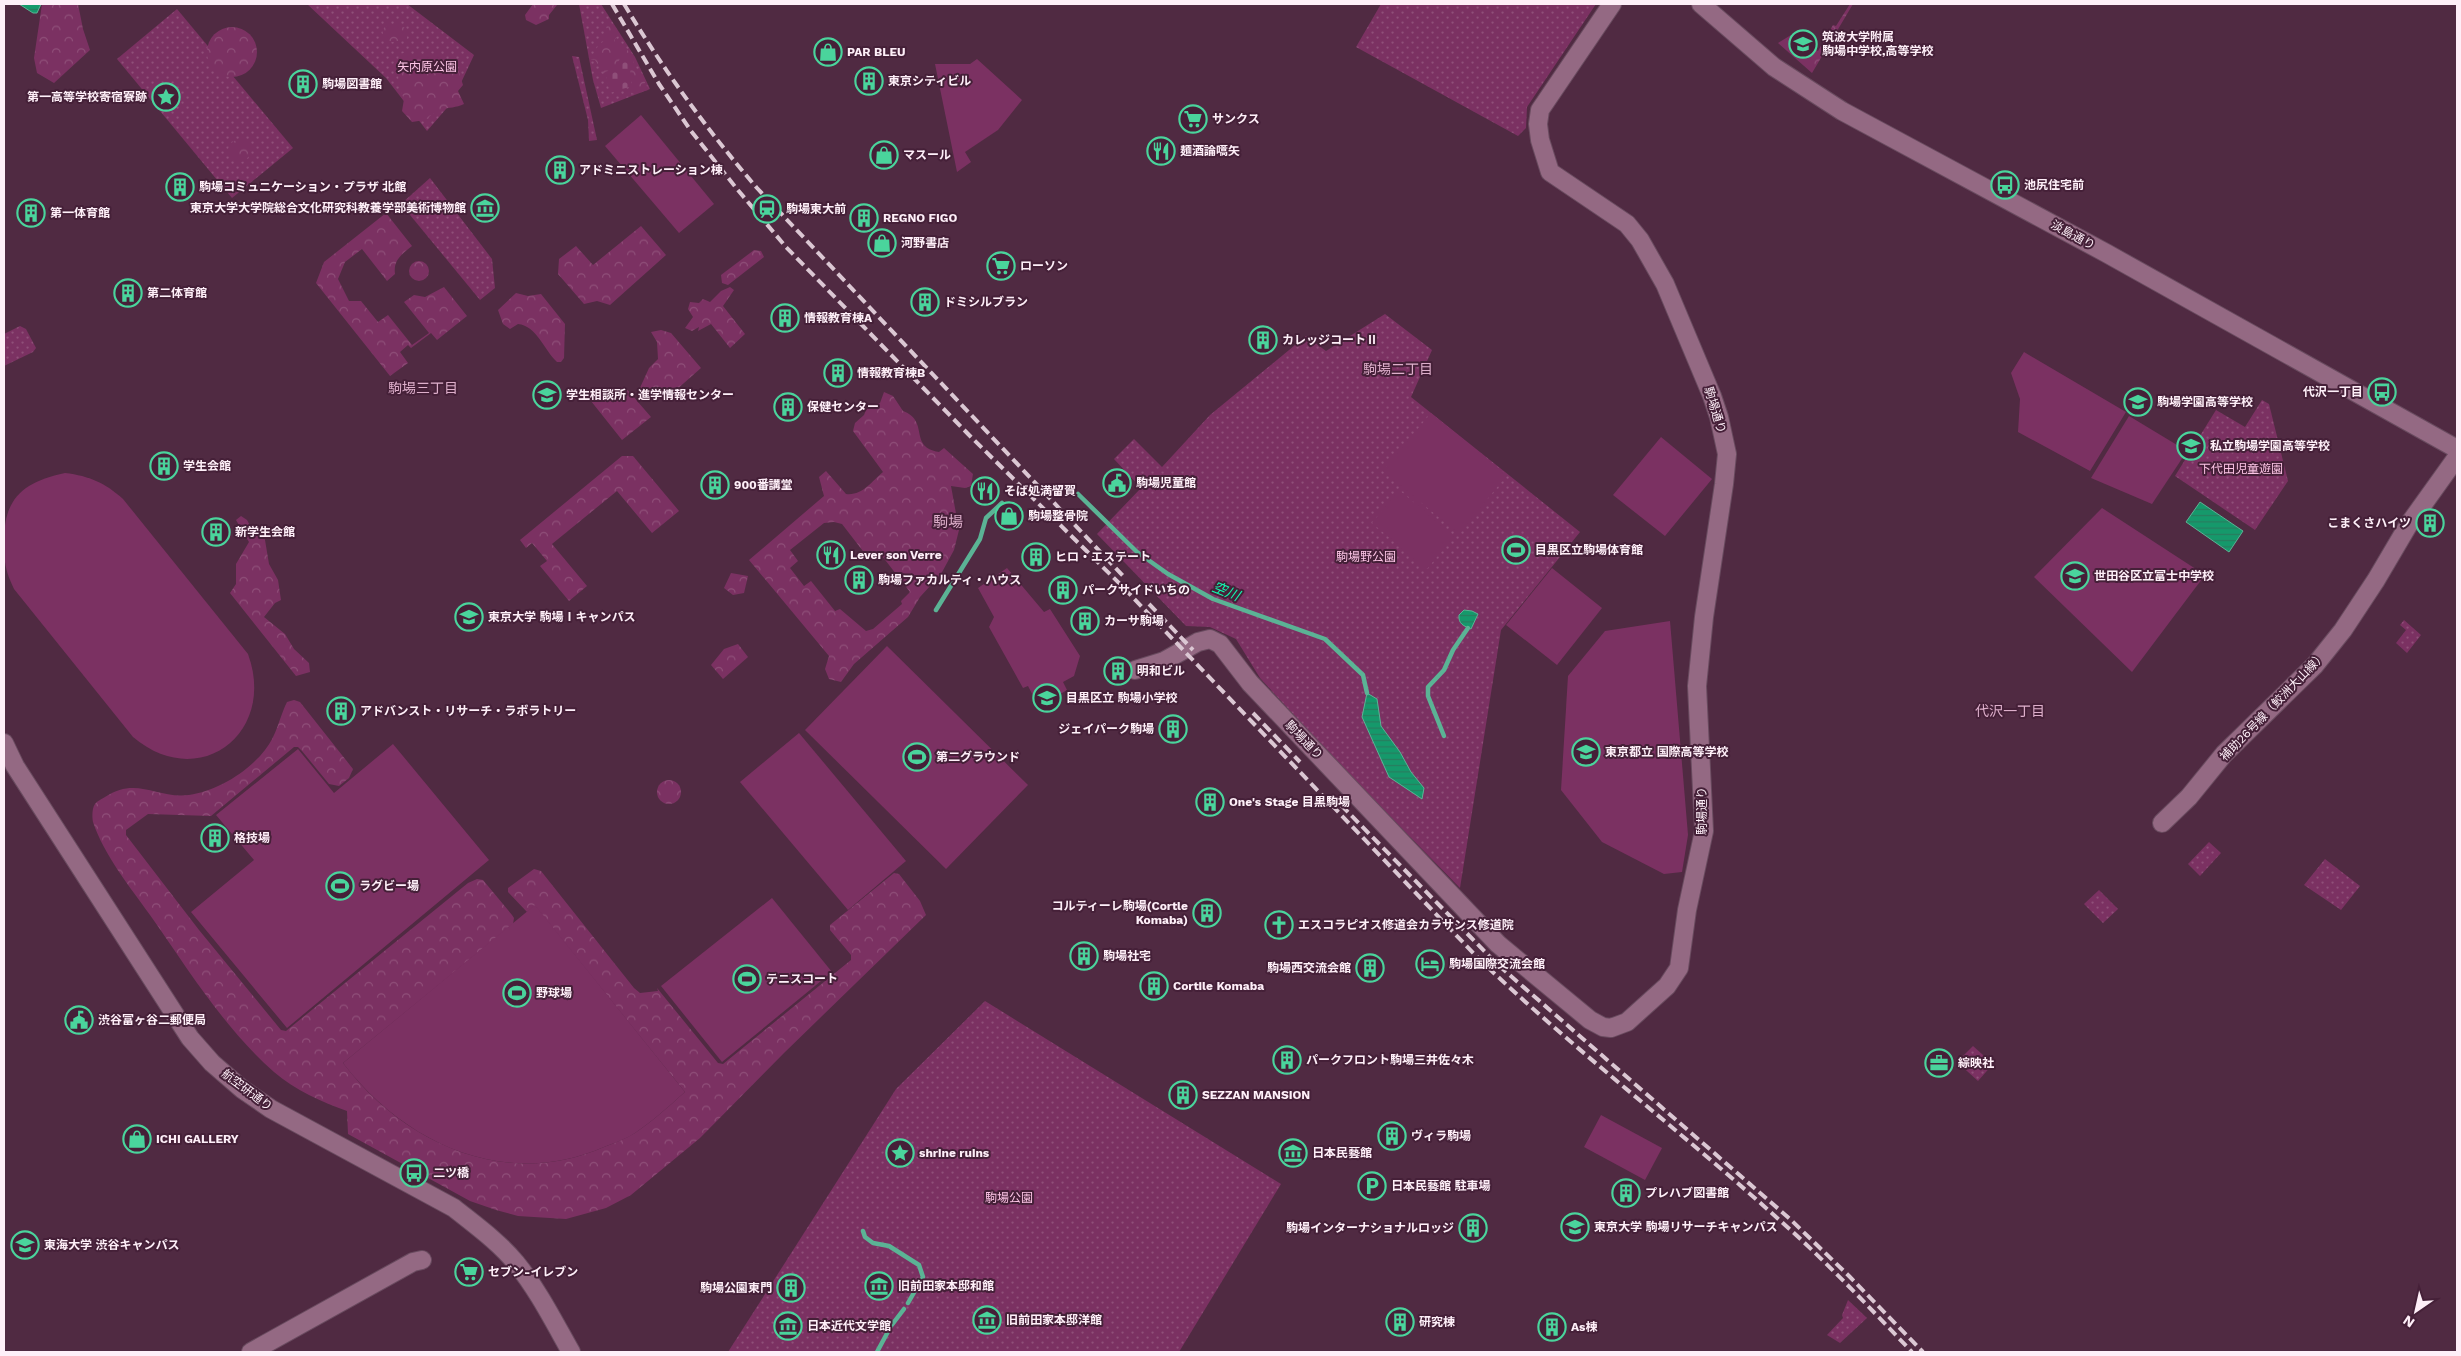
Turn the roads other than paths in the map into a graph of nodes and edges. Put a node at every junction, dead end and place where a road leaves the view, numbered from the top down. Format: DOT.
graph roads {
  1 [pos="1612,4"];
  2 [pos="1701,4"];
  3 [pos="2457,449"];
  4 [pos="2457,457"];
  5 [pos="1134,670"];
  6 [pos="4,743"];
  7 [pos="2162,822"];
  8 [pos="422,1260"];
  9 [pos="251,1352"];
  10 [pos="571,1352"];
  1 -- 5 [label="street, 駒場通り"];
  2 -- 3 [label="street, 淡島通り"];
  4 -- 7 [label="street, 補助26号線（鮫洲大山線）"];
  6 -- 10 [label="street, 航空研通り"];
  8 -- 9 [label="street"];
}
